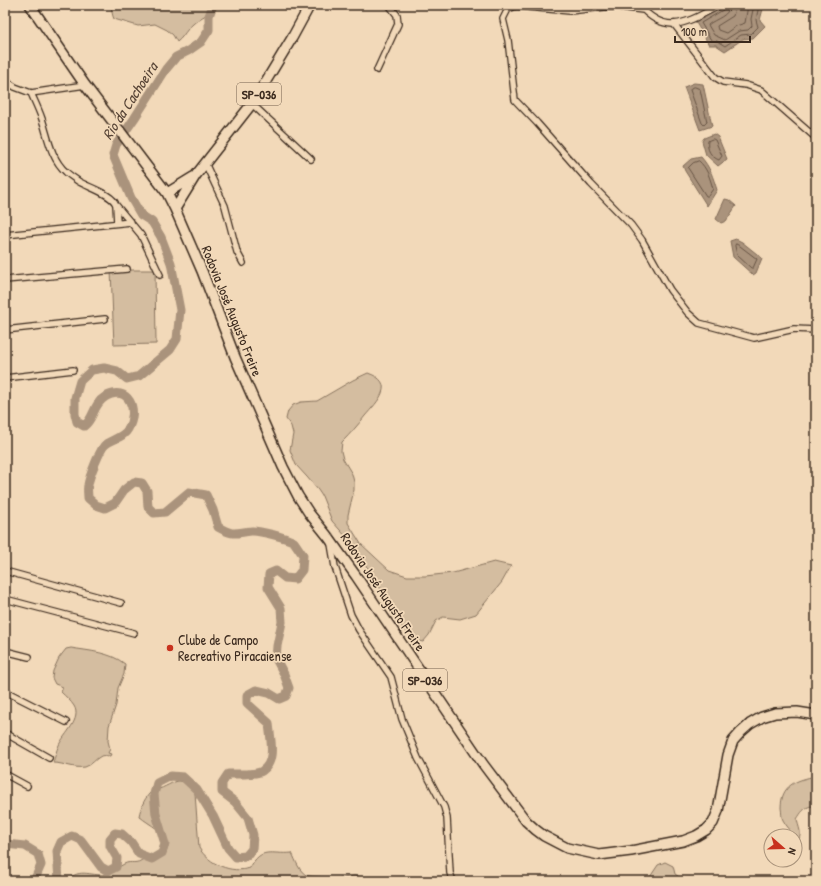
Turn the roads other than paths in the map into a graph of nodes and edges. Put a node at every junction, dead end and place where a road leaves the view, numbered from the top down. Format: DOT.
graph roads {
  1 [pos="30,5"];
  2 [pos="310,5"];
  3 [pos="389,5"];
  4 [pos="639,5"];
  5 [pos="720,5"];
  6 [pos="643,10"];
  7 [pos="674,24"];
  8 [pos="378,70"];
  9 [pos="5,80"];
  10 [pos="85,85"];
  11 [pos="31,93"];
  12 [pos="252,104"];
  13 [pos="816,138"];
  14 [pos="311,160"];
  15 [pos="206,163"];
  16 [pos="196,174"];
  17 [pos="167,194"];
  18 [pos="116,205"];
  19 [pos="175,209"];
  20 [pos="131,222"];
  21 [pos="117,223"];
  22 [pos="5,235"];
  23 [pos="243,263"];
  24 [pos="127,269"];
  25 [pos="160,275"];
  26 [pos="5,280"];
  27 [pos="105,319"];
  28 [pos="5,330"];
  29 [pos="816,330"];
  30 [pos="73,370"];
  31 [pos="5,378"];
  32 [pos="330,538"];
  33 [pos="5,571"];
  34 [pos="5,599"];
  35 [pos="120,603"];
  36 [pos="134,633"];
  37 [pos="5,651"];
  38 [pos="29,657"];
  39 [pos="5,691"];
  40 [pos="816,715"];
  41 [pos="66,722"];
  42 [pos="5,733"];
  43 [pos="49,758"];
  44 [pos="5,774"];
  45 [pos="27,786"];
  46 [pos="453,881"];
  1 -- 10 [label="main road, Rodovia José Augusto Freire"];
  2 -- 12 [label="main road, SP-036"];
  3 -- 8 [label="street"];
  4 -- 6 [label="street"];
  5 -- 7 [label="street"];
  6 -- 7 [label="street"];
  6 -- 29 [label="street"];
  7 -- 13 [label="street"];
  9 -- 11 [label="street"];
  10 -- 11 [label="street"];
  10 -- 17 [label="main road, Rodovia José Augusto Freire"];
  11 -- 18 [label="street"];
  12 -- 14 [label="street"];
  12 -- 15 [label="main road, SP-036"];
  15 -- 16 [label="main road, SP-036"];
  15 -- 23 [label="street"];
  16 -- 17 [label="main road, SP-036"];
  16 -- 19 [label="main road, SP-036"];
  17 -- 19 [label="main road, Rodovia José Augusto Freire / SP-036"];
  18 -- 20 [label="street"];
  18 -- 21 [label="street"];
  19 -- 32 [label="main road, Rodovia José Augusto Freire / SP-036"];
  20 -- 21 [label="street"];
  20 -- 25 [label="street"];
  21 -- 22 [label="street"];
  24 -- 26 [label="street"];
  27 -- 28 [label="street"];
  30 -- 31 [label="street"];
  32 -- 40 [label="main road, Rodovia José Augusto Freire / SP-036"];
  32 -- 46 [label="street"];
  33 -- 35 [label="street"];
  34 -- 36 [label="street"];
  37 -- 38 [label="street"];
  39 -- 41 [label="street"];
  42 -- 43 [label="street"];
  44 -- 45 [label="street"];
}
